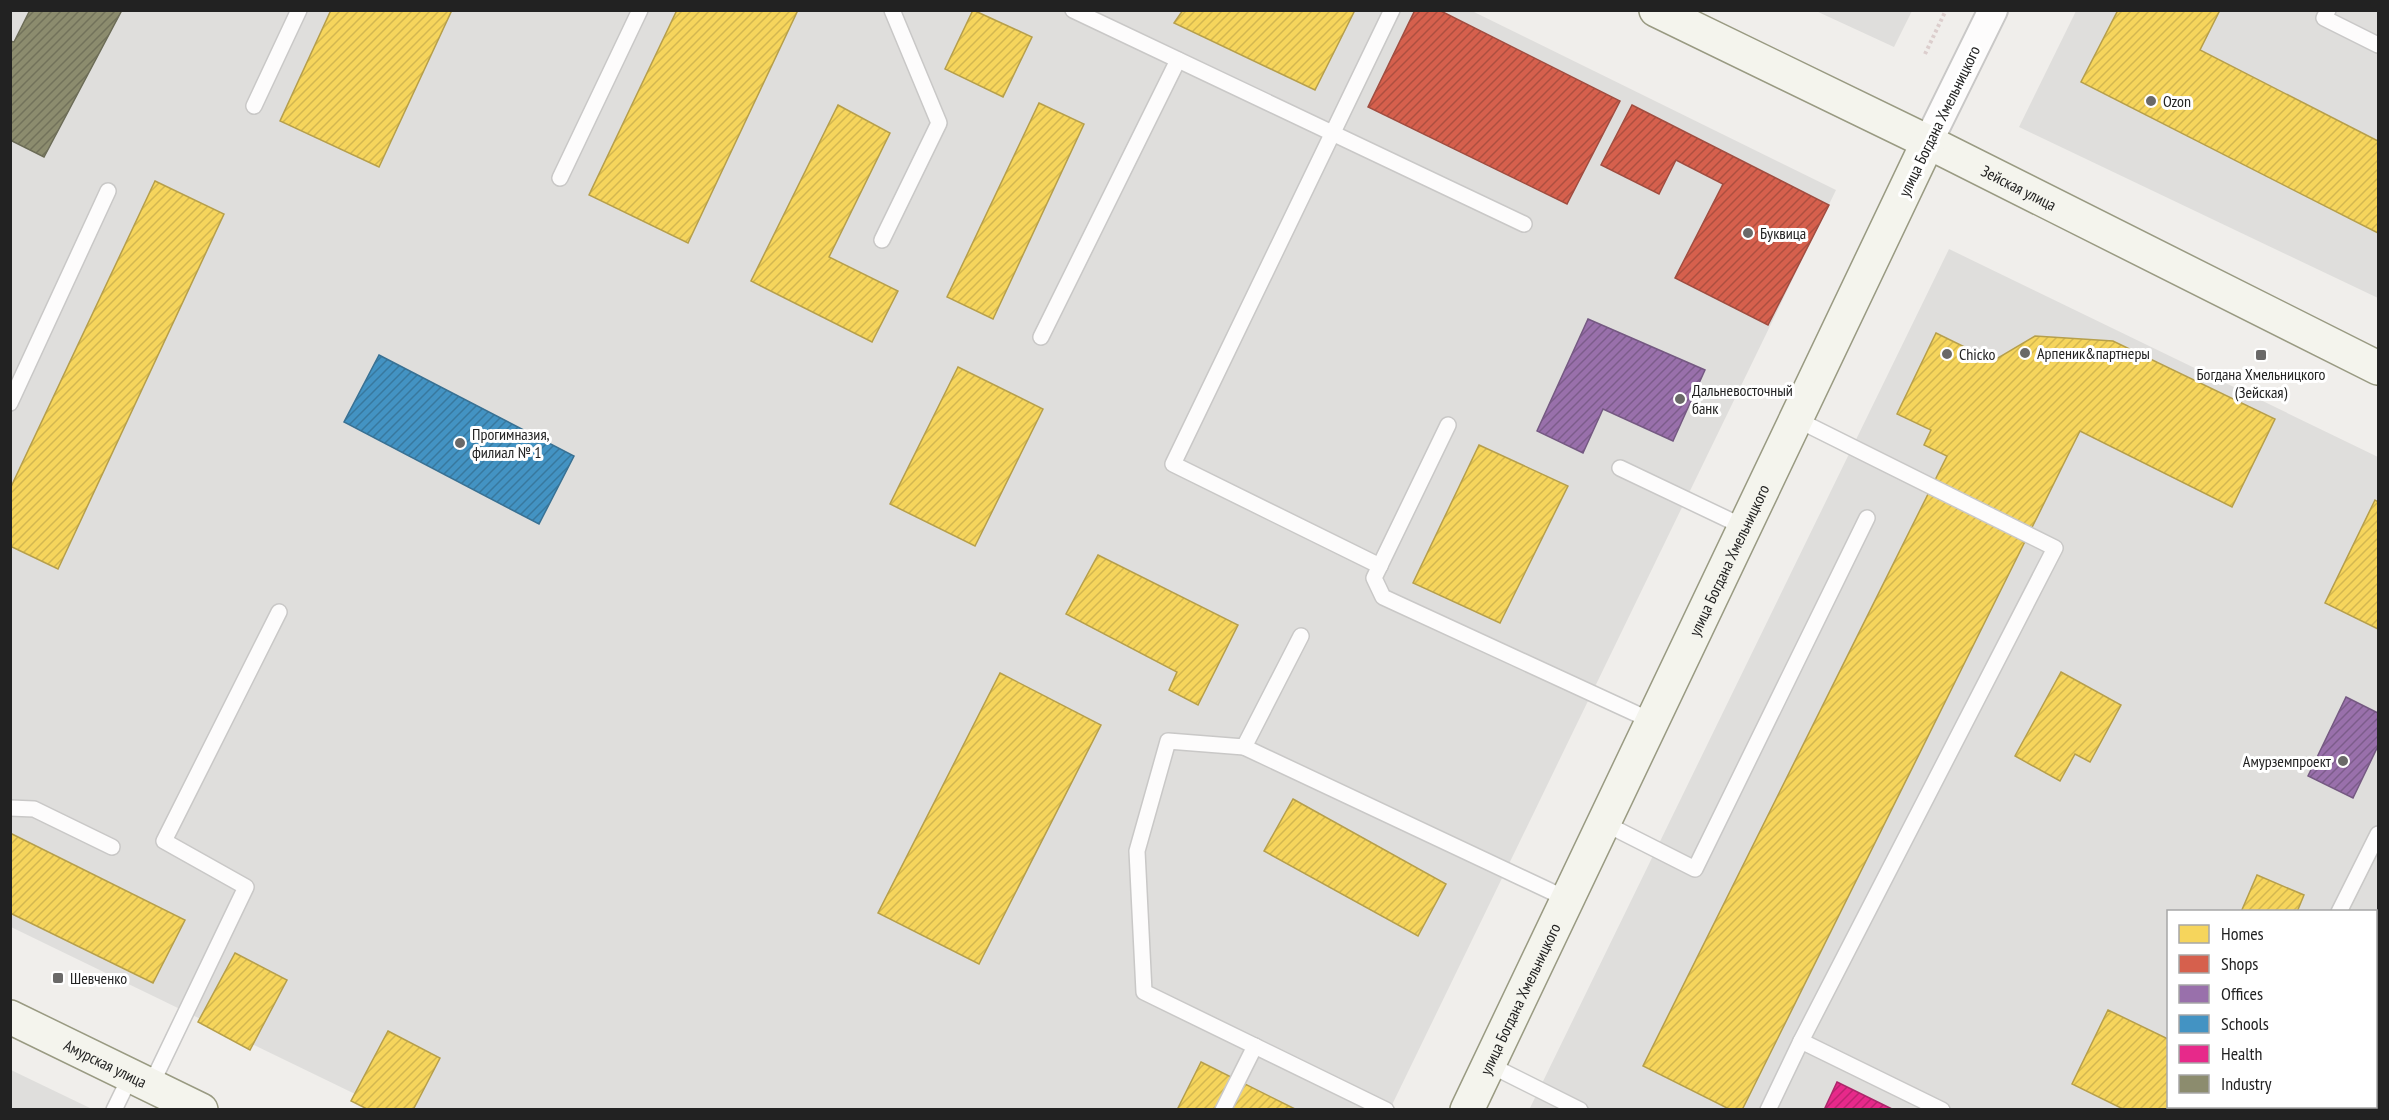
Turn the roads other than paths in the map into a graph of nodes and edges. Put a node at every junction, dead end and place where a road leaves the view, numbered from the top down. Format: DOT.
graph roads {
  1 [pos="299,10"];
  2 [pos="640,10"];
  3 [pos="892,10"];
  4 [pos="1072,10"];
  5 [pos="1392,10"];
  6 [pos="1656,10"];
  7 [pos="1993,10"];
  8 [pos="2328,10"];
  9 [pos="2379,45"];
  10 [pos="1178,60"];
  11 [pos="254,106"];
  12 [pos="1332,132"];
  13 [pos="1928,142"];
  14 [pos="560,178"];
  15 [pos="108,190"];
  16 [pos="1524,224"];
  17 [pos="882,240"];
  18 [pos="1041,337"];
  19 [pos="2379,368"];
  20 [pos="10,403"];
  21 [pos="1796,419"];
  22 [pos="1448,425"];
  23 [pos="1620,468"];
  24 [pos="1867,518"];
  25 [pos="1744,527"];
  26 [pos="1380,566"];
  27 [pos="279,612"];
  28 [pos="1301,636"];
  29 [pos="1652,722"];
  30 [pos="1244,747"];
  31 [pos="10,808"];
  32 [pos="1604,823"];
  33 [pos="2379,834"];
  34 [pos="112,846"];
  35 [pos="1567,898"];
  36 [pos="2340,910"];
  37 [pos="10,1017"];
  38 [pos="1801,1041"];
  39 [pos="1256,1046"];
  40 [pos="1488,1064"];
  41 [pos="141,1080"];
  42 [pos="114,1110"];
  43 [pos="201,1110"];
  44 [pos="1224,1110"];
  45 [pos="1386,1110"];
  46 [pos="1467,1110"];
  47 [pos="1580,1110"];
  48 [pos="1768,1110"];
  49 [pos="1942,1110"];
  1 -- 11 [label="lane"];
  2 -- 14 [label="lane"];
  3 -- 17 [label="lane"];
  4 -- 10 [label="lane"];
  5 -- 12 [label="lane"];
  6 -- 13 [label="street, Зейская улица"];
  7 -- 13 [label="street, улица Богдана Хмельницкого"];
  8 -- 9 [label="lane"];
  10 -- 12 [label="lane"];
  10 -- 18 [label="lane"];
  12 -- 16 [label="lane"];
  12 -- 26 [label="lane"];
  13 -- 19 [label="street, Зейская улица"];
  13 -- 21 [label="street, улица Богдана Хмельницкого"];
  15 -- 20 [label="lane"];
  21 -- 25 [label="street, улица Богдана Хмельницкого"];
  21 -- 38 [label="lane"];
  22 -- 26 [label="lane"];
  23 -- 25 [label="lane"];
  24 -- 32 [label="lane"];
  25 -- 29 [label="street, улица Богдана Хмельницкого"];
  26 -- 29 [label="lane"];
  27 -- 41 [label="lane"];
  28 -- 30 [label="lane"];
  29 -- 32 [label="street, улица Богдана Хмельницкого"];
  30 -- 35 [label="lane"];
  30 -- 39 [label="lane"];
  31 -- 34 [label="lane"];
  32 -- 35 [label="street, улица Богдана Хмельницкого"];
  33 -- 36 [label="lane"];
  35 -- 40 [label="street, улица Богдана Хмельницкого"];
  37 -- 41 [label="street, Амурская улица"];
  38 -- 48 [label="lane"];
  38 -- 49 [label="lane"];
  39 -- 44 [label="lane"];
  39 -- 45 [label="lane"];
  40 -- 46 [label="street, улица Богдана Хмельницкого"];
  40 -- 47 [label="lane"];
  41 -- 42 [label="lane"];
  41 -- 43 [label="street, Амурская улица"];
}
